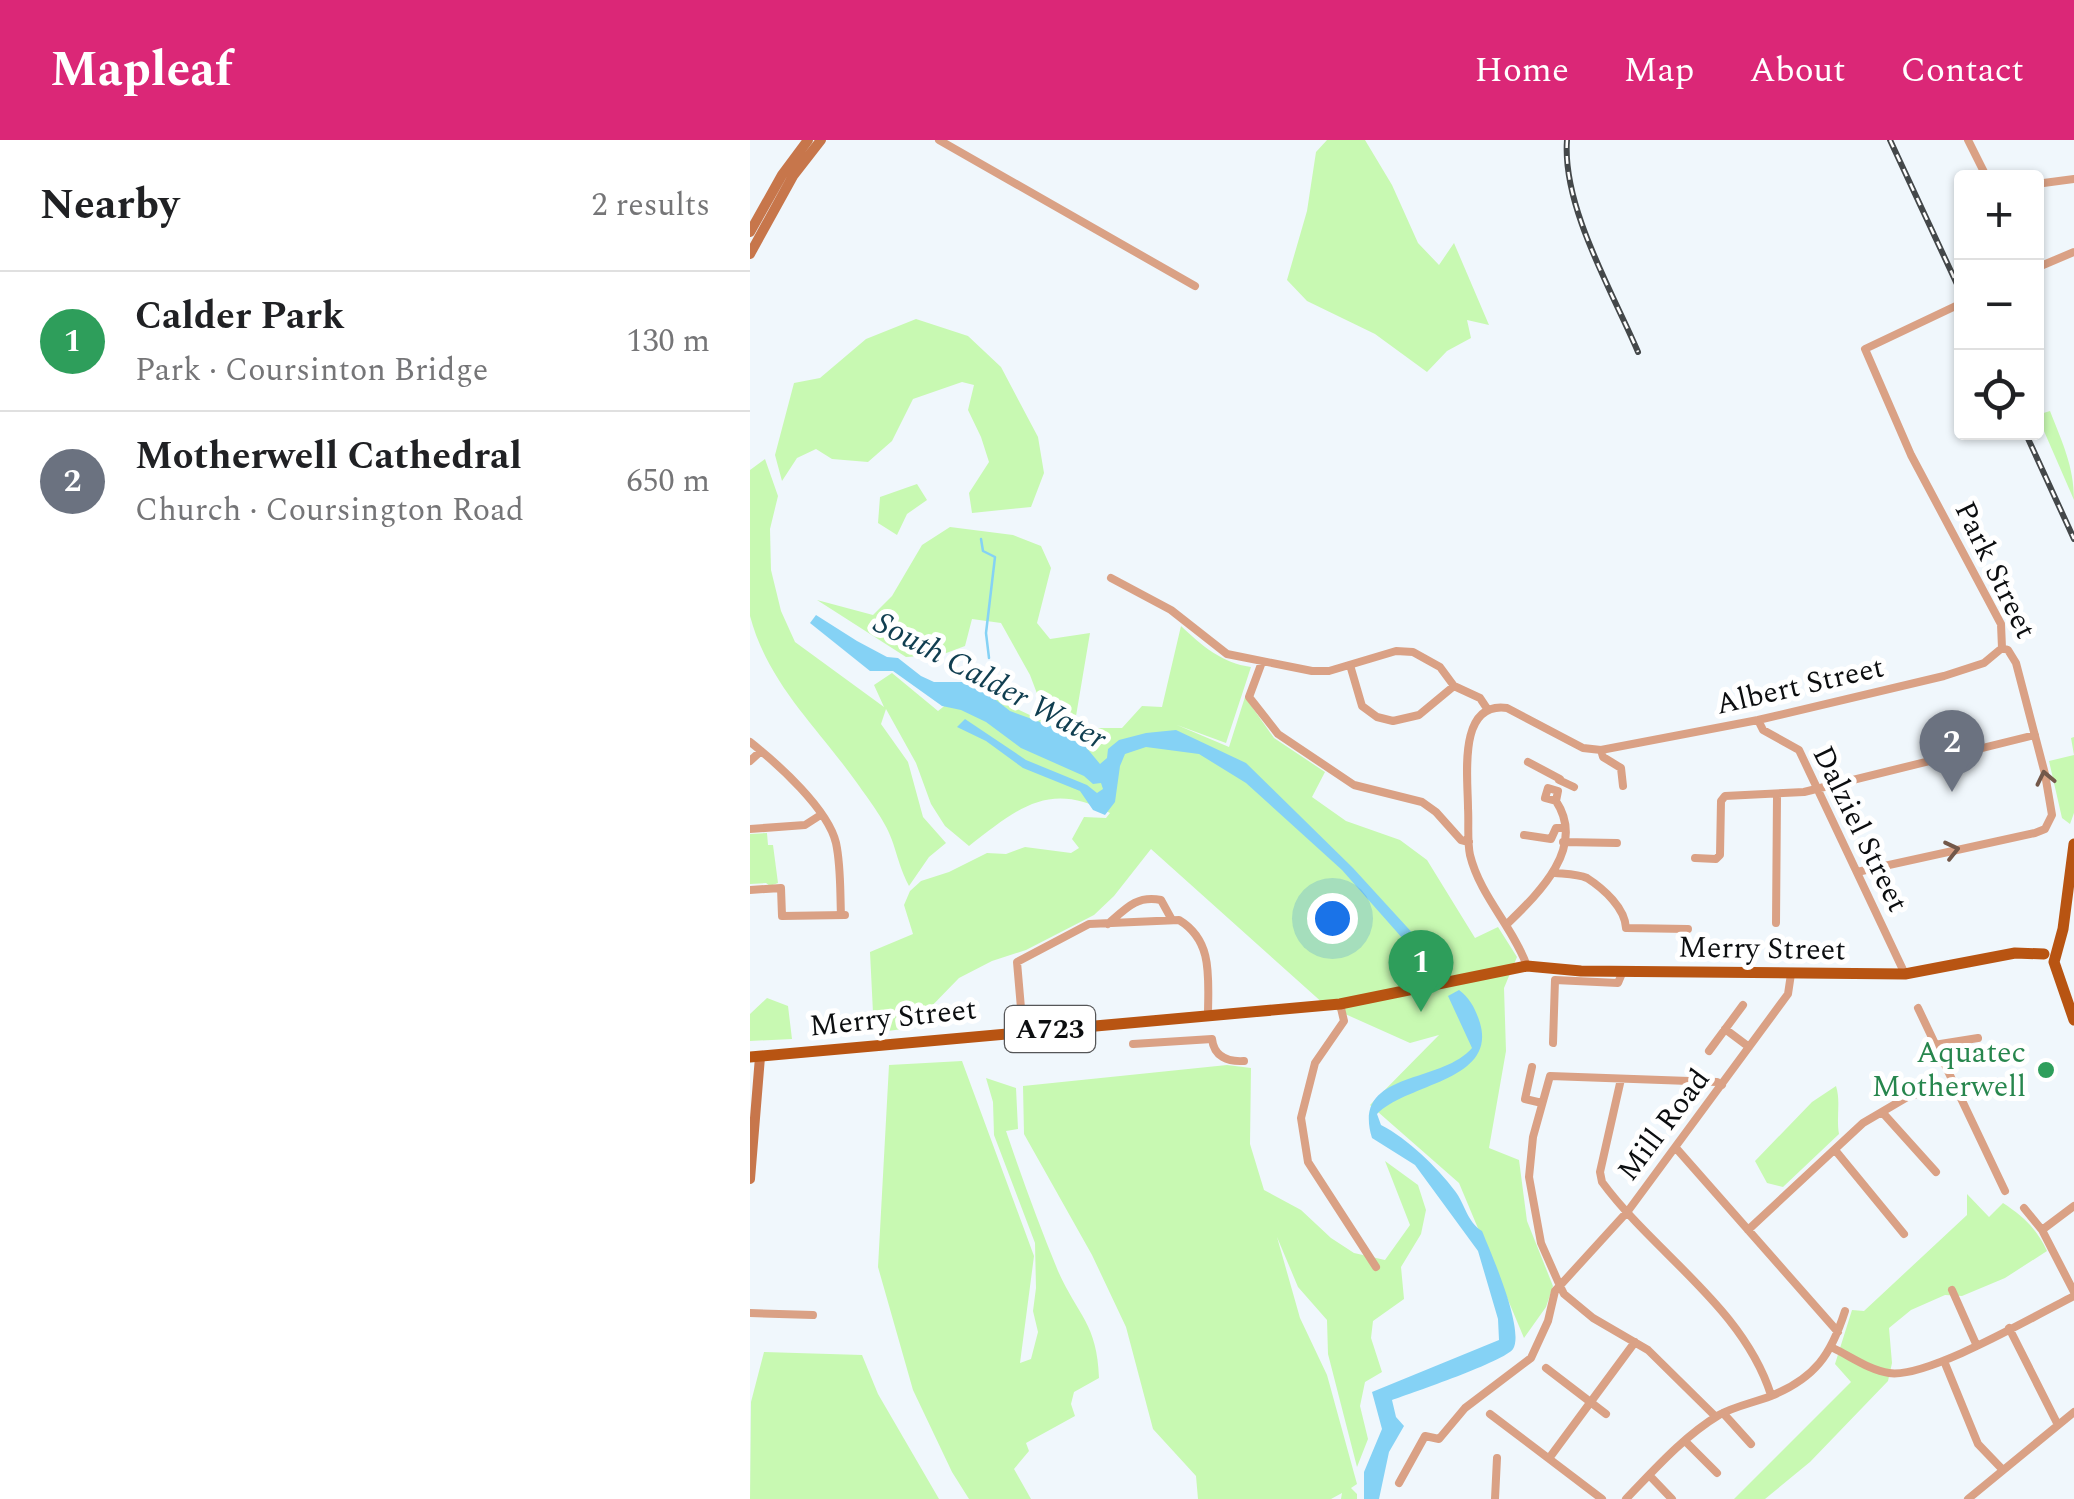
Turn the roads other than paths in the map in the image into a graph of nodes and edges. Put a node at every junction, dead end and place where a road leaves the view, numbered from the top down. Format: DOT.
graph roads {
  1 [pos="808,140"];
  2 [pos="821,140"];
  3 [pos="939,140"];
  4 [pos="1968,140"];
  5 [pos="1983,170"];
  6 [pos="2074,179"];
  7 [pos="2044,183"];
  8 [pos="750,232"];
  9 [pos="2074,252"];
  10 [pos="750,254"];
  11 [pos="2044,265"];
  12 [pos="1196,286"];
  13 [pos="1954,308"];
  14 [pos="1110,578"];
  15 [pos="2002,648"];
  16 [pos="1262,662"];
  17 [pos="1350,665"];
  18 [pos="1454,686"];
  19 [pos="1488,710"];
  20 [pos="1758,720"];
  21 [pos="2035,735"];
  22 [pos="750,742"];
  23 [pos="1601,750"];
  24 [pos="762,751"];
  25 [pos="750,761"];
  26 [pos="1528,762"];
  27 [pos="1557,784"];
  28 [pos="1623,786"];
  29 [pos="1574,787"];
  30 [pos="1818,789"];
  31 [pos="1777,796"];
  32 [pos="819,816"];
  33 [pos="1565,828"];
  34 [pos="750,829"];
  35 [pos="1524,835"];
  36 [pos="1469,842"];
  37 [pos="1563,842"];
  38 [pos="1617,843"];
  39 [pos="2074,844"];
  40 [pos="1695,858"];
  41 [pos="1857,872"];
  42 [pos="1554,873"];
  43 [pos="750,890"];
  44 [pos="1172,920"];
  45 [pos="1776,923"];
  46 [pos="1108,924"];
  47 [pos="1506,925"];
  48 [pos="1688,929"];
  49 [pos="2051,954"];
  50 [pos="1527,966"];
  51 [pos="1624,972"];
  52 [pos="1791,974"];
  53 [pos="1905,974"];
  54 [pos="1340,1004"];
  55 [pos="1743,1005"];
  56 [pos="1918,1008"];
  57 [pos="1208,1016"];
  58 [pos="1182,1018"];
  59 [pos="2074,1020"];
  60 [pos="1725,1029"];
  61 [pos="1022,1031"];
  62 [pos="1978,1038"];
  63 [pos="1185,1040"];
  64 [pos="1553,1043"];
  65 [pos="1133,1044"];
  66 [pos="1934,1045"];
  67 [pos="1750,1047"];
  68 [pos="1709,1051"];
  69 [pos="755,1057"];
  70 [pos="1244,1062"];
  71 [pos="1532,1067"];
  72 [pos="1621,1079"];
  73 [pos="1954,1084"];
  74 [pos="1722,1085"];
  75 [pos="1542,1104"];
  76 [pos="1882,1112"];
  77 [pos="753,1132"];
  78 [pos="1676,1148"];
  79 [pos="1835,1150"];
  80 [pos="1936,1172"];
  81 [pos="750,1179"];
  82 [pos="2006,1191"];
  83 [pos="2074,1206"];
  84 [pos="2024,1208"];
  85 [pos="1628,1211"];
  86 [pos="1748,1230"];
  87 [pos="2042,1230"];
  88 [pos="1904,1234"];
  89 [pos="1376,1267"];
  90 [pos="1557,1288"];
  91 [pos="1952,1290"];
  92 [pos="2074,1294"];
  93 [pos="1845,1311"];
  94 [pos="750,1313"];
  95 [pos="814,1316"];
  96 [pos="2009,1328"];
  97 [pos="1838,1332"];
  98 [pos="1635,1342"];
  99 [pos="1976,1344"];
  100 [pos="1833,1348"];
  101 [pos="1944,1360"];
  102 [pos="1546,1368"];
  103 [pos="1772,1396"];
  104 [pos="1590,1402"];
  105 [pos="2074,1412"];
  106 [pos="1490,1414"];
  107 [pos="1606,1414"];
  108 [pos="1719,1415"];
  109 [pos="2058,1424"];
  110 [pos="1685,1440"];
  111 [pos="1750,1444"];
  112 [pos="1550,1456"];
  113 [pos="1497,1458"];
  114 [pos="2002,1469"];
  115 [pos="1716,1473"];
  116 [pos="1649,1475"];
  117 [pos="1399,1483"];
  118 [pos="1495,1499"];
  119 [pos="1602,1499"];
  120 [pos="1626,1499"];
  121 [pos="1672,1499"];
  122 [pos="1968,1499"];
  1 -- 8 [label="street"];
  2 -- 10 [label="street"];
  3 -- 12 [label="street"];
  4 -- 5 [label="street"];
  6 -- 7 [label="street"];
  9 -- 11 [label="street"];
  13 -- 15 [label="street, Park Street"];
  14 -- 16 [label="street"];
  15 -- 20 [label="street, Albert Street"];
  15 -- 21 [label="street, Park Street"];
  16 -- 17 [label="street"];
  16 -- 36 [label="street"];
  17 -- 18 [label="street"];
  17 -- 18 [label="street"];
  18 -- 19 [label="street"];
  19 -- 23 [label="street"];
  19 -- 36 [label="street"];
  20 -- 23 [label="street, Albert Street"];
  20 -- 30 [label="street, Dalziel Street"];
  21 -- 30 [label="street"];
  41 -- 21 [label="street, Park Street, one-way"];
  22 -- 24 [label="street"];
  23 -- 28 [label="street"];
  24 -- 25 [label="street"];
  24 -- 32 [label="street"];
  26 -- 27 [label="street"];
  27 -- 29 [label="street"];
  27 -- 33 [label="street"];
  30 -- 31 [label="street"];
  30 -- 41 [label="street, Dalziel Street"];
  31 -- 40 [label="street"];
  31 -- 45 [label="street"];
  32 -- 34 [label="street"];
  32 -- 43 [label="street"];
  33 -- 35 [label="street"];
  33 -- 37 [label="street"];
  36 -- 47 [label="street"];
  37 -- 38 [label="street"];
  37 -- 42 [label="street"];
  39 -- 49 [label="main road"];
  41 -- 53 [label="street, Dalziel Street"];
  42 -- 47 [label="street"];
  42 -- 48 [label="street"];
  44 -- 46 [label="street"];
  44 -- 46 [label="street"];
  44 -- 57 [label="street"];
  46 -- 61 [label="street"];
  47 -- 50 [label="street"];
  49 -- 53 [label="main road, Merry Street / A723"];
  49 -- 59 [label="main road"];
  50 -- 51 [label="main road, Merry Street / A723"];
  50 -- 54 [label="main road, Merry Street / A723"];
  51 -- 52 [label="main road, Merry Street / A723"];
  51 -- 64 [label="street"];
  52 -- 53 [label="main road, Merry Street / A723"];
  52 -- 67 [label="street, Mill Road"];
  54 -- 57 [label="main road, Merry Street / A723"];
  54 -- 89 [label="street"];
  55 -- 60 [label="street"];
  56 -- 66 [label="street"];
  57 -- 58 [label="main road, Merry Street / A723"];
  58 -- 61 [label="main road, Merry Street / A723"];
  58 -- 63 [label="street"];
  60 -- 67 [label="street"];
  60 -- 68 [label="street"];
  61 -- 69 [label="main road, Merry Street / A723"];
  62 -- 66 [label="street"];
  63 -- 65 [label="street"];
  63 -- 70 [label="street"];
  66 -- 73 [label="street"];
  67 -- 74 [label="street, Mill Road"];
  69 -- 77 [label="street"];
  71 -- 75 [label="street"];
  72 -- 74 [label="street"];
  72 -- 75 [label="street"];
  72 -- 85 [label="street"];
  73 -- 76 [label="street"];
  73 -- 82 [label="street"];
  74 -- 78 [label="street, Mill Road"];
  75 -- 90 [label="street"];
  76 -- 79 [label="street"];
  76 -- 80 [label="street"];
  77 -- 81 [label="street"];
  78 -- 85 [label="street, Mill Road"];
  78 -- 86 [label="street"];
  79 -- 86 [label="street"];
  79 -- 88 [label="street"];
  83 -- 87 [label="street"];
  84 -- 87 [label="street"];
  85 -- 90 [label="street, Mill Road"];
  85 -- 103 [label="street"];
  86 -- 97 [label="street"];
  87 -- 92 [label="street"];
  90 -- 98 [label="street"];
  90 -- 117 [label="street"];
  91 -- 99 [label="street"];
  92 -- 96 [label="street"];
  93 -- 97 [label="street"];
  94 -- 95 [label="street"];
  96 -- 99 [label="street"];
  96 -- 109 [label="street"];
  97 -- 100 [label="street"];
  98 -- 104 [label="street"];
  98 -- 108 [label="street"];
  99 -- 101 [label="street"];
  100 -- 101 [label="street"];
  100 -- 103 [label="street"];
  101 -- 114 [label="street"];
  102 -- 104 [label="street"];
  103 -- 108 [label="street"];
  104 -- 107 [label="street"];
  104 -- 112 [label="street"];
  105 -- 109 [label="street"];
  106 -- 112 [label="street"];
  108 -- 110 [label="street"];
  108 -- 111 [label="street"];
  109 -- 114 [label="street"];
  110 -- 115 [label="street"];
  110 -- 116 [label="street"];
  112 -- 119 [label="street"];
  113 -- 118 [label="street"];
  114 -- 122 [label="street"];
  116 -- 120 [label="street"];
  116 -- 121 [label="street"];
}
